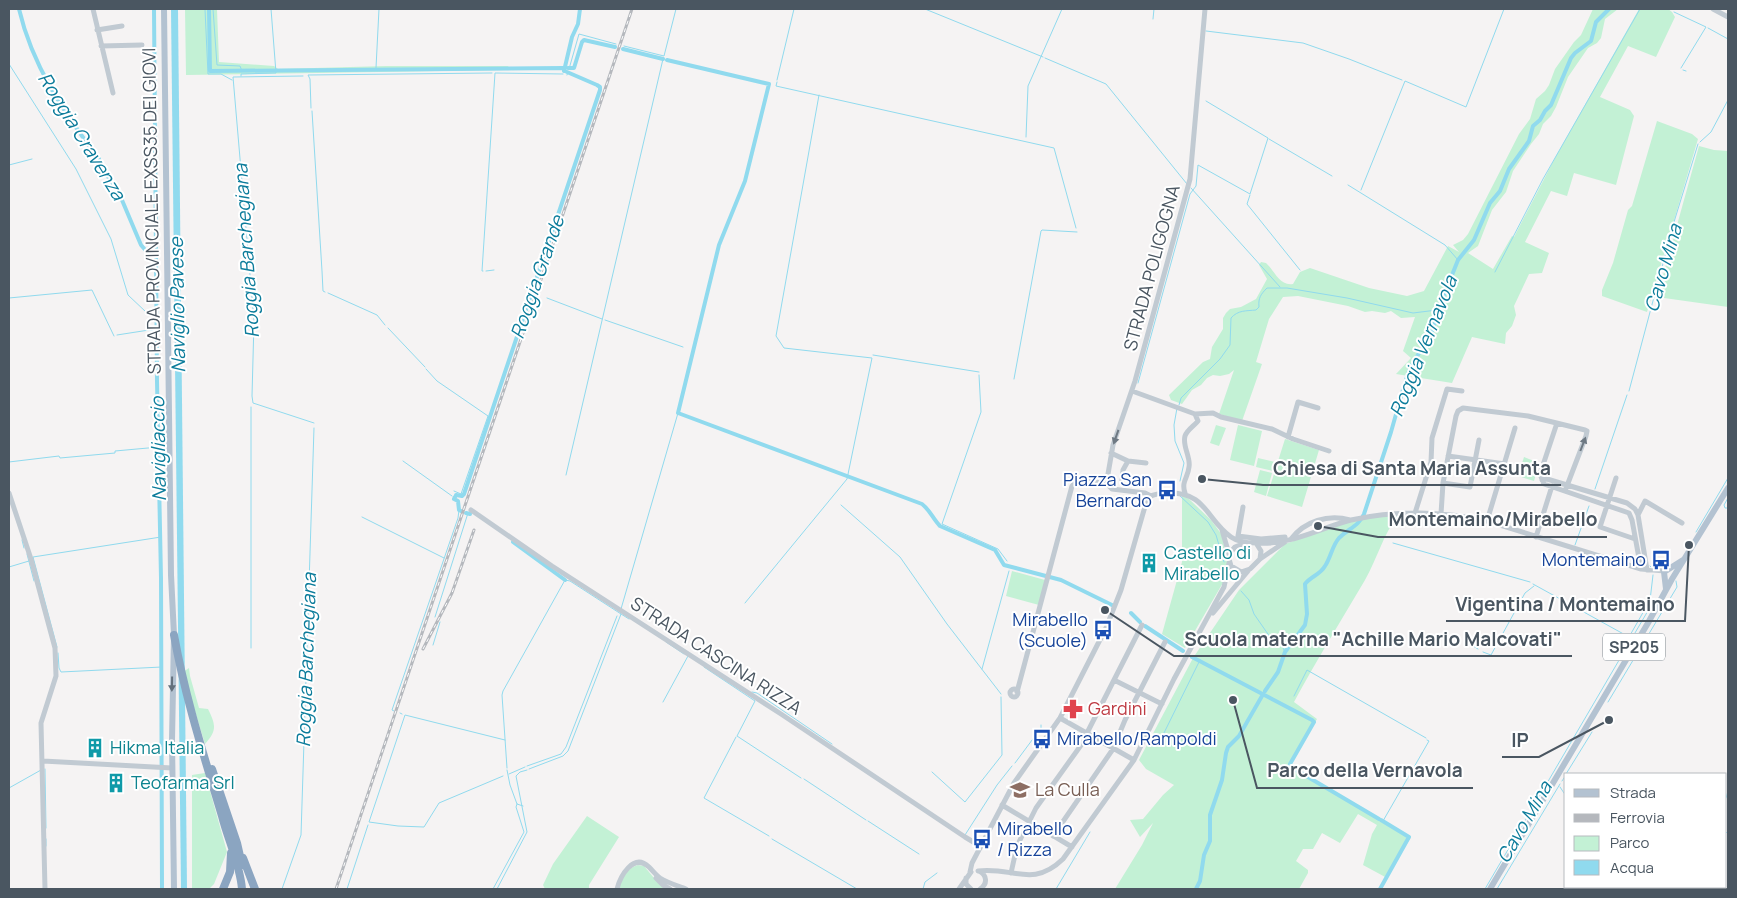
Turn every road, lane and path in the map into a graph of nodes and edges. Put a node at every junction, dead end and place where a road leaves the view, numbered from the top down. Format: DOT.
graph roads {
  1 [pos="93,9"];
  2 [pos="164,9"];
  3 [pos="1205,9"];
  4 [pos="1715,9"];
  5 [pos="1728,17"];
  6 [pos="122,26"];
  7 [pos="97,30"];
  8 [pos="142,45"];
  9 [pos="101,46"];
  10 [pos="113,93"];
  11 [pos="1132,391"];
  12 [pos="1462,391"];
  13 [pos="1318,408"];
  14 [pos="1205,412"];
  15 [pos="1195,414"];
  16 [pos="1198,421"];
  17 [pos="1557,423"];
  18 [pos="1515,428"];
  19 [pos="1288,436"];
  20 [pos="1479,440"];
  21 [pos="1329,451"];
  22 [pos="1111,453"];
  23 [pos="1448,456"];
  24 [pos="1475,460"];
  25 [pos="1128,461"];
  26 [pos="1146,463"];
  27 [pos="1505,464"];
  28 [pos="1616,478"];
  29 [pos="1542,480"];
  30 [pos="1122,481"];
  31 [pos="1443,483"];
  32 [pos="1108,486"];
  33 [pos="1552,486"];
  34 [pos="1566,488"];
  35 [pos="1728,488"];
  36 [pos="1587,491"];
  37 [pos="9,493"];
  38 [pos="1185,494"];
  39 [pos="1151,496"];
  40 [pos="1585,498"];
  41 [pos="1609,498"];
  42 [pos="1607,505"];
  43 [pos="1243,507"];
  44 [pos="472,510"];
  45 [pos="1415,513"];
  46 [pos="1440,514"];
  47 [pos="1638,515"];
  48 [pos="1351,520"];
  49 [pos="1487,521"];
  50 [pos="1682,523"];
  51 [pos="1221,528"];
  52 [pos="1536,536"];
  53 [pos="1287,539"];
  54 [pos="1635,539"];
  55 [pos="1250,541"];
  56 [pos="1229,554"];
  57 [pos="1686,558"];
  58 [pos="1260,559"];
  59 [pos="1229,563"];
  60 [pos="1646,570"];
  61 [pos="1248,571"];
  62 [pos="1666,573"];
  63 [pos="1674,577"];
  64 [pos="1666,590"];
  65 [pos="1142,625"];
  66 [pos="174,635"];
  67 [pos="1198,636"];
  68 [pos="1165,642"];
  69 [pos="1114,680"];
  70 [pos="1017,692"];
  71 [pos="1140,693"];
  72 [pos="188,700"];
  73 [pos="1162,704"];
  74 [pos="1060,718"];
  75 [pos="1088,734"];
  76 [pos="1113,749"];
  77 [pos="1134,760"];
  78 [pos="43,762"];
  79 [pos="170,768"];
  80 [pos="1002,805"];
  81 [pos="1030,821"];
  82 [pos="227,834"];
  83 [pos="1053,836"];
  84 [pos="238,843"];
  85 [pos="980,846"];
  86 [pos="1072,846"];
  87 [pos="652,871"];
  88 [pos="975,871"];
  89 [pos="1000,872"];
  90 [pos="1011,874"];
  91 [pos="966,878"];
  92 [pos="986,879"];
  93 [pos="45,889"];
  94 [pos="174,889"];
  95 [pos="223,889"];
  96 [pos="242,889"];
  97 [pos="247,889"];
  98 [pos="255,889"];
  99 [pos="617,889"];
  100 [pos="670,889"];
  101 [pos="686,889"];
  102 [pos="959,889"];
  103 [pos="968,889"];
  104 [pos="980,889"];
  105 [pos="1490,889"];
  1 -- 7 [label="street"];
  2 -- 66 [label="main road, STRADA PROVINCIALE EXSS35 DEI GIOVI"];
  3 -- 11 [label="street, STRADA POLIGOGNA"];
  4 -- 5 [label="street"];
  6 -- 7 [label="street"];
  7 -- 9 [label="street"];
  8 -- 9 [label="street"];
  9 -- 10 [label="street"];
  11 -- 15 [label="street"];
  11 -- 22 [label="street, STRADA POLIGOGNA, one-way"];
  12 -- 45 [label="street"];
  13 -- 19 [label="street"];
  14 -- 15 [label="street"];
  14 -- 16 [label="street"];
  14 -- 19 [label="street"];
  15 -- 16 [label="street"];
  16 -- 38 [label="street"];
  17 -- 23 [label="street"];
  17 -- 29 [label="street"];
  34 -- 17 [label="street, one-way"];
  18 -- 27 [label="street"];
  19 -- 21 [label="street"];
  20 -- 24 [label="street"];
  22 -- 25 [label="street"];
  22 -- 32 [label="street, STRADA POLIGOGNA"];
  23 -- 24 [label="street"];
  23 -- 31 [label="street"];
  24 -- 27 [label="street"];
  24 -- 31 [label="street"];
  25 -- 26 [label="street"];
  25 -- 30 [label="street"];
  27 -- 49 [label="street"];
  28 -- 41 [label="street"];
  29 -- 33 [label="street"];
  29 -- 34 [label="street"];
  31 -- 46 [label="street"];
  32 -- 39 [label="street"];
  32 -- 70 [label="street"];
  33 -- 34 [label="street"];
  33 -- 52 [label="street"];
  34 -- 36 [label="street"];
  34 -- 40 [label="street"];
  35 -- 57 [label="main road, SP205"];
  36 -- 40 [label="street"];
  36 -- 41 [label="street"];
  37 -- 78 [label="street"];
  38 -- 39 [label="street"];
  38 -- 51 [label="street"];
  39 -- 74 [label="street"];
  40 -- 42 [label="street"];
  41 -- 42 [label="street"];
  41 -- 47 [label="street"];
  42 -- 54 [label="street"];
  42 -- 54 [label="street"];
  43 -- 55 [label="street"];
  44 -- 85 [label="street, STRADA CASCINA RIZZA"];
  45 -- 46 [label="street"];
  45 -- 48 [label="street"];
  46 -- 49 [label="street"];
  47 -- 50 [label="street"];
  47 -- 60 [label="street"];
  48 -- 53 [label="street"];
  48 -- 53 [label="street"];
  49 -- 52 [label="street"];
  51 -- 55 [label="street"];
  51 -- 56 [label="street"];
  52 -- 60 [label="street"];
  53 -- 55 [label="street"];
  53 -- 58 [label="street"];
  54 -- 60 [label="street"];
  55 -- 56 [label="street"];
  55 -- 58 [label="street"];
  56 -- 59 [label="street"];
  57 -- 62 [label="main road, SP205"];
  57 -- 63 [label="main road, SP205"];
  58 -- 61 [label="street"];
  59 -- 61 [label="street"];
  59 -- 67 [label="street"];
  60 -- 62 [label="street"];
  61 -- 67 [label="street"];
  62 -- 63 [label="main road"];
  62 -- 63 [label="main road"];
  62 -- 64 [label="main road"];
  63 -- 64 [label="main road, SP205"];
  64 -- 105 [label="main road, SP205"];
  65 -- 69 [label="street"];
  66 -- 72 [label="highway, STRADA PROVINCIALE EXSS35 DEI GIOVI"];
  66 -- 79 [label="main road, one-way"];
  67 -- 73 [label="street"];
  68 -- 71 [label="street"];
  69 -- 71 [label="street"];
  69 -- 75 [label="street"];
  71 -- 73 [label="street"];
  71 -- 76 [label="street"];
  72 -- 82 [label="highway"];
  72 -- 84 [label="highway"];
  73 -- 77 [label="street"];
  74 -- 75 [label="street"];
  74 -- 80 [label="street"];
  75 -- 76 [label="street"];
  75 -- 81 [label="street"];
  76 -- 77 [label="street"];
  76 -- 83 [label="street"];
  77 -- 86 [label="street"];
  78 -- 79 [label="street"];
  78 -- 93 [label="street"];
  79 -- 94 [label="main road"];
  80 -- 81 [label="street"];
  80 -- 85 [label="street"];
  81 -- 83 [label="street"];
  81 -- 90 [label="street"];
  82 -- 95 [label="highway"];
  82 -- 96 [label="highway"];
  83 -- 86 [label="street"];
  84 -- 97 [label="highway"];
  84 -- 98 [label="highway"];
  85 -- 88 [label="street"];
  86 -- 90 [label="street"];
  87 -- 99 [label="street"];
  87 -- 100 [label="street"];
  87 -- 101 [label="street"];
  88 -- 89 [label="street"];
  88 -- 91 [label="street"];
  88 -- 92 [label="street"];
  89 -- 90 [label="street"];
  89 -- 92 [label="street"];
  91 -- 102 [label="street"];
  91 -- 103 [label="street"];
  92 -- 104 [label="street"];
}
